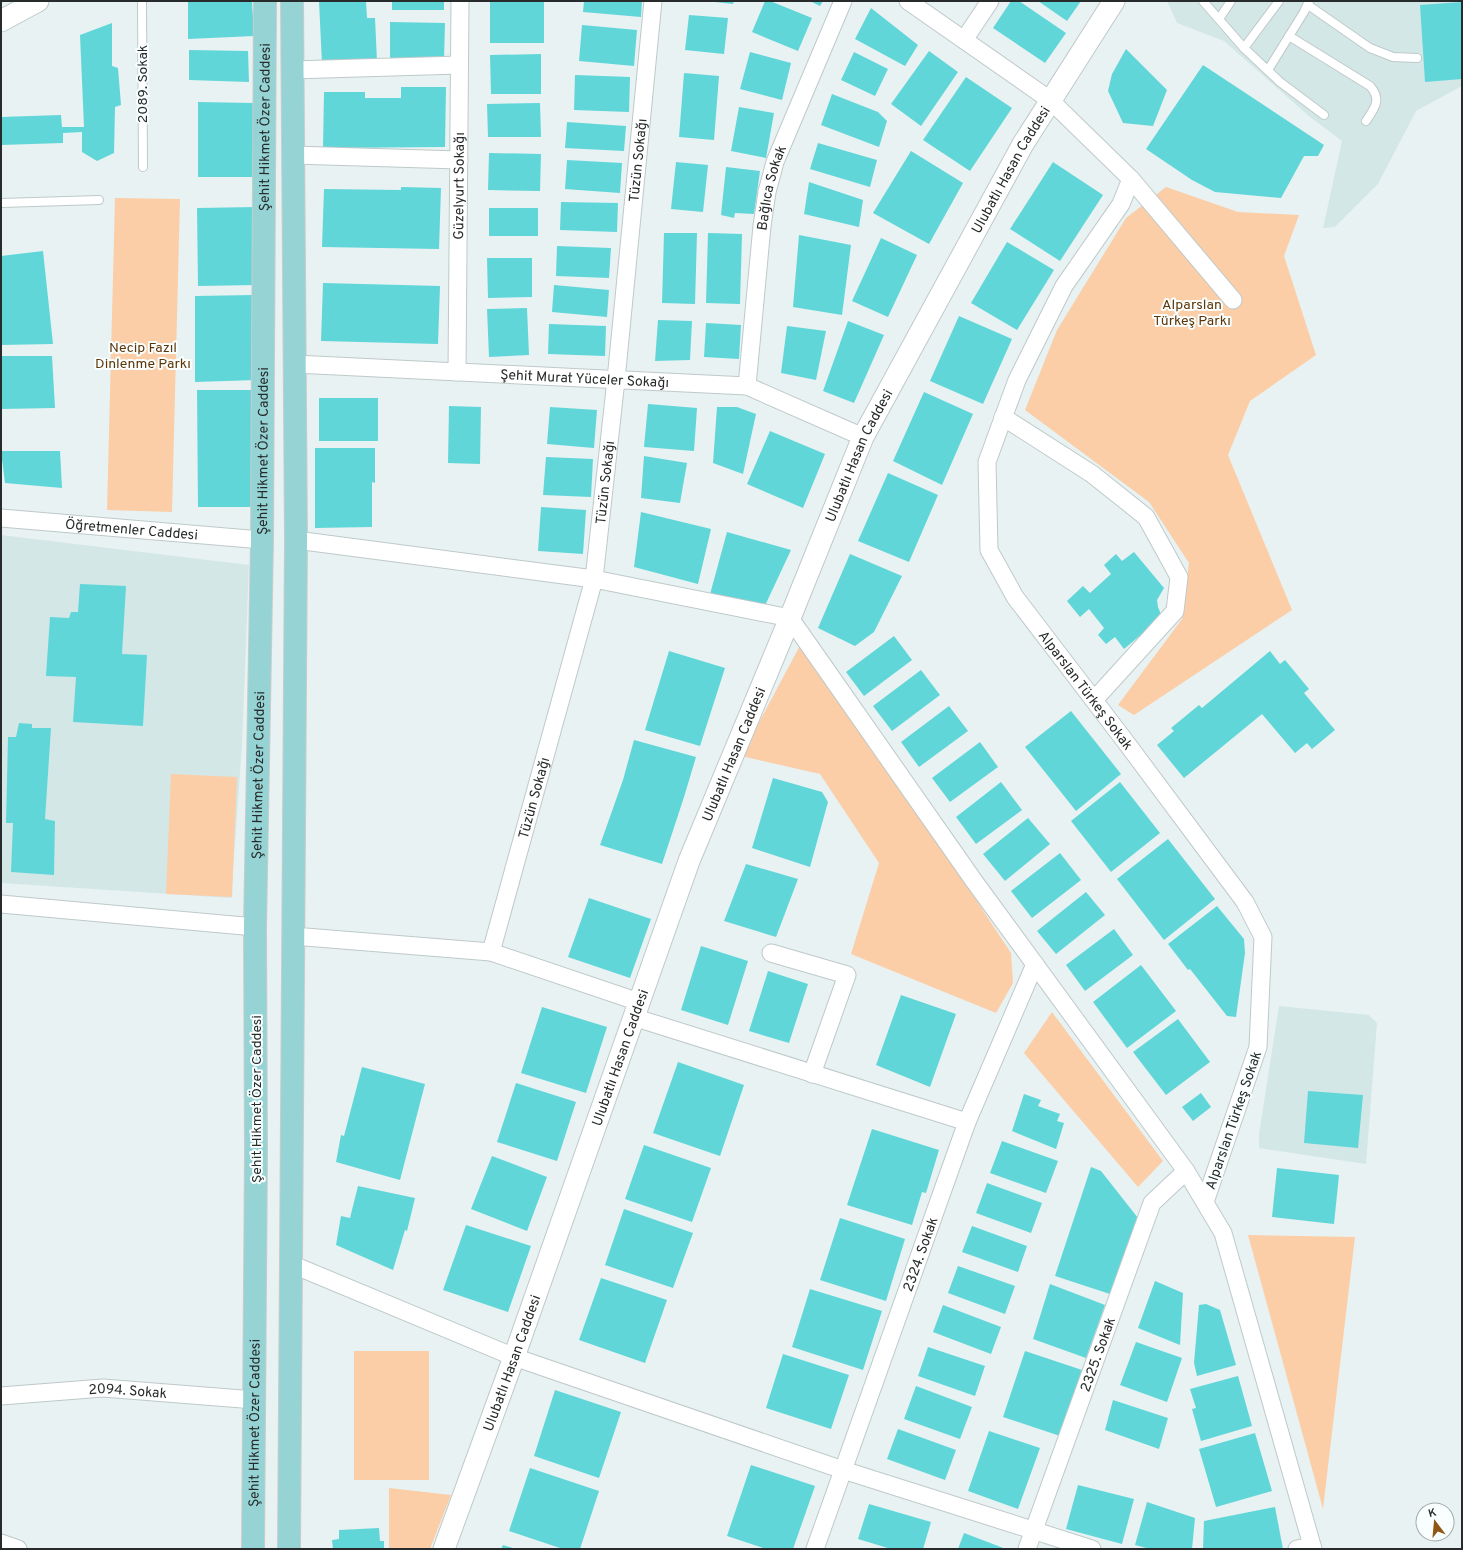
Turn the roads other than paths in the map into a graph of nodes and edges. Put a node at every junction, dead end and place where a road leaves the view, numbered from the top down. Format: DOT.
graph roads {
  1 [pos="38,1"];
  2 [pos="142,1"];
  3 [pos="265,1"];
  4 [pos="292,1"];
  5 [pos="460,1"];
  6 [pos="653,1"];
  7 [pos="842,1"];
  8 [pos="908,1"];
  9 [pos="990,1"];
  10 [pos="1114,1"];
  11 [pos="1203,1"];
  12 [pos="1231,1"];
  13 [pos="1279,1"];
  14 [pos="1308,3"];
  15 [pos="1219,19"];
  16 [pos="1,21"];
  17 [pos="1289,36"];
  18 [pos="964,40"];
  19 [pos="1244,48"];
  20 [pos="1417,58"];
  21 [pos="459,65"];
  22 [pos="292,70"];
  23 [pos="1268,70"];
  24 [pos="1050,100"];
  25 [pos="1324,115"];
  26 [pos="1366,120"];
  27 [pos="293,155"];
  28 [pos="458,160"];
  29 [pos="143,167"];
  30 [pos="1131,179"];
  31 [pos="99,200"];
  32 [pos="1,203"];
  33 [pos="1233,300"];
  34 [pos="295,364"];
  35 [pos="457,372"];
  36 [pos="616,380"];
  37 [pos="747,386"];
  38 [pos="1003,417"];
  39 [pos="863,437"];
  40 [pos="1,518"];
  41 [pos="262,540"];
  42 [pos="296,540"];
  43 [pos="594,579"];
  44 [pos="790,618"];
  45 [pos="1094,700"];
  46 [pos="1,904"];
  47 [pos="255,927"];
  48 [pos="293,936"];
  49 [pos="491,952"];
  50 [pos="771,953"];
  51 [pos="1035,964"];
  52 [pos="636,1010"];
  53 [pos="812,1074"];
  54 [pos="967,1122"];
  55 [pos="1186,1171"];
  56 [pos="1205,1202"];
  57 [pos="291,1264"];
  58 [pos="514,1357"];
  59 [pos="1,1396"];
  60 [pos="255,1400"];
  61 [pos="843,1470"];
  62 [pos="1034,1531"];
  63 [pos="1,1543"];
  64 [pos="1307,1548"];
  65 [pos="18,1549"];
  66 [pos="253,1549"];
  67 [pos="289,1549"];
  68 [pos="444,1549"];
  69 [pos="815,1549"];
  70 [pos="1027,1549"];
  71 [pos="1092,1549"];
  1 -- 16 [label="street"];
  2 -- 29 [label="lane, 2089. Sokak"];
  3 -- 41 [label="main road, Şehit Hikmet Özer Caddesi"];
  4 -- 22 [label="main road, Şehit Hikmet Özer Caddesi"];
  5 -- 21 [label="street, Güzelyurt Sokağı"];
  6 -- 36 [label="street, Tüzün Sokağı"];
  7 -- 37 [label="street, Bağlıca Sokak"];
  8 -- 18 [label="street"];
  9 -- 18 [label="street"];
  10 -- 24 [label="street, Ulubatlı Hasan Caddesi"];
  11 -- 15 [label="lane"];
  12 -- 15 [label="lane"];
  13 -- 19 [label="lane"];
  14 -- 17 [label="lane"];
  14 -- 20 [label="lane"];
  15 -- 19 [label="lane"];
  17 -- 23 [label="lane"];
  17 -- 26 [label="lane"];
  18 -- 24 [label="street"];
  19 -- 23 [label="lane"];
  21 -- 22 [label="street"];
  21 -- 28 [label="street, Güzelyurt Sokağı"];
  22 -- 27 [label="main road, Şehit Hikmet Özer Caddesi"];
  23 -- 25 [label="lane"];
  24 -- 30 [label="street"];
  24 -- 39 [label="street, Ulubatlı Hasan Caddesi"];
  27 -- 28 [label="street"];
  27 -- 34 [label="main road, Şehit Hikmet Özer Caddesi"];
  28 -- 35 [label="street, Güzelyurt Sokağı"];
  30 -- 33 [label="street"];
  30 -- 38 [label="street, Alparslan Türkeş Sokak"];
  31 -- 32 [label="lane"];
  34 -- 35 [label="street, Şehit Murat Yüceler Sokağı"];
  34 -- 42 [label="main road, Şehit Hikmet Özer Caddesi"];
  35 -- 36 [label="street, Şehit Murat Yüceler Sokağı"];
  36 -- 37 [label="street, Şehit Murat Yüceler Sokağı"];
  36 -- 43 [label="street, Tüzün Sokağı"];
  37 -- 39 [label="street, Şehit Murat Yüceler Sokağı"];
  38 -- 45 [label="street, Alparslan Türkeş Sokak"];
  38 -- 45 [label="street"];
  39 -- 44 [label="street, Ulubatlı Hasan Caddesi"];
  40 -- 41 [label="street, Öğretmenler Caddesi"];
  41 -- 42 [label="main road"];
  41 -- 47 [label="main road, Şehit Hikmet Özer Caddesi"];
  42 -- 43 [label="street"];
  42 -- 48 [label="main road, Şehit Hikmet Özer Caddesi"];
  43 -- 44 [label="street"];
  43 -- 49 [label="street, Tüzün Sokağı"];
  44 -- 51 [label="street"];
  44 -- 52 [label="street, Ulubatlı Hasan Caddesi"];
  45 -- 56 [label="street, Alparslan Türkeş Sokak"];
  46 -- 47 [label="street"];
  47 -- 60 [label="main road, Şehit Hikmet Özer Caddesi"];
  48 -- 49 [label="street"];
  48 -- 57 [label="main road, Şehit Hikmet Özer Caddesi"];
  49 -- 52 [label="street"];
  50 -- 53 [label="street"];
  51 -- 54 [label="street, 2324. Sokak"];
  51 -- 55 [label="street"];
  52 -- 53 [label="street"];
  52 -- 58 [label="street, Ulubatlı Hasan Caddesi"];
  53 -- 54 [label="street"];
  54 -- 61 [label="street, 2324. Sokak"];
  55 -- 56 [label="street"];
  55 -- 62 [label="street, 2325. Sokak"];
  56 -- 64 [label="street"];
  57 -- 58 [label="street"];
  57 -- 67 [label="main road, Şehit Hikmet Özer Caddesi"];
  58 -- 61 [label="street"];
  58 -- 68 [label="street, Ulubatlı Hasan Caddesi"];
  59 -- 60 [label="street, 2094. Sokak"];
  60 -- 66 [label="main road, Şehit Hikmet Özer Caddesi"];
  61 -- 62 [label="street"];
  61 -- 69 [label="street, 2324. Sokak"];
  62 -- 70 [label="street, 2325. Sokak"];
  62 -- 71 [label="street"];
  63 -- 65 [label="street"];
}
